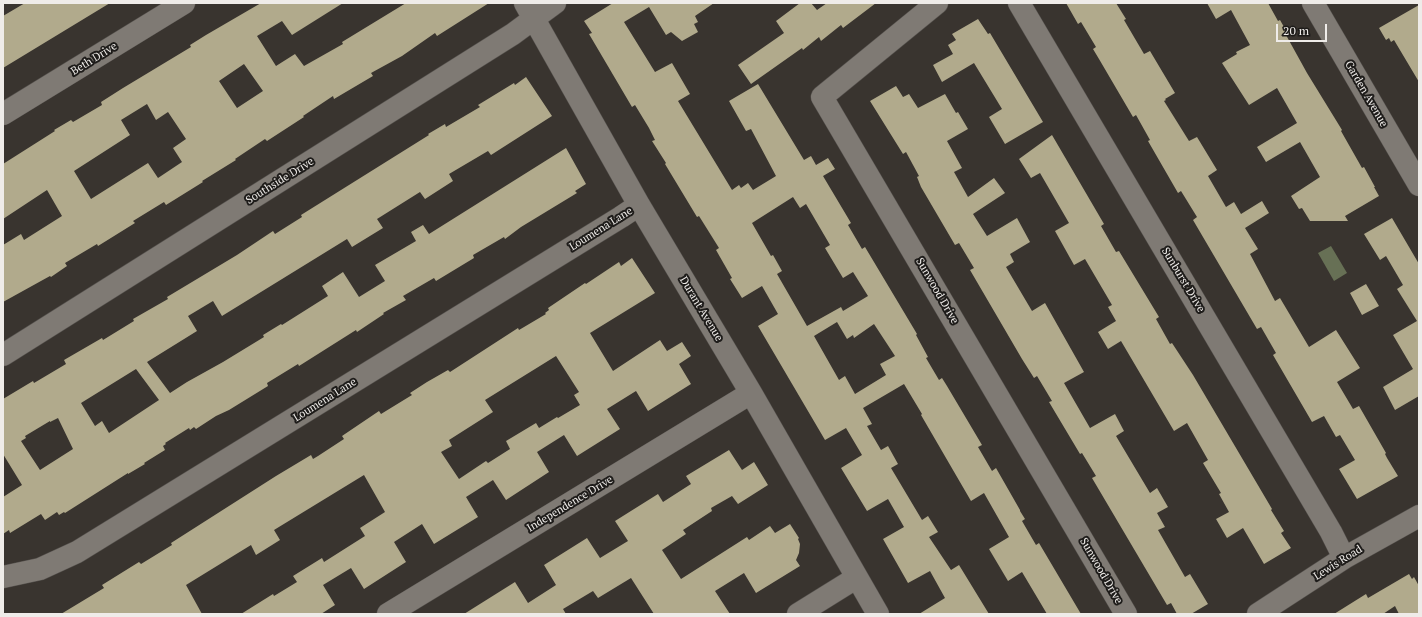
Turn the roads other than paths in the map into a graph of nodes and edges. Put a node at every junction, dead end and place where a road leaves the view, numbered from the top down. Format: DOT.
graph roads {
  1 [pos="184,3"];
  2 [pos="555,3"];
  3 [pos="937,3"];
  4 [pos="1019,3"];
  5 [pos="1313,3"];
  6 [pos="529,11"];
  7 [pos="3,114"];
  8 [pos="1419,185"];
  9 [pos="639,205"];
  10 [pos="3,355"];
  11 [pos="751,393"];
  12 [pos="1417,522"];
  13 [pos="1344,558"];
  14 [pos="3,577"];
  15 [pos="856,578"];
  16 [pos="1287,606"];
  17 [pos="388,614"];
  18 [pos="798,614"];
  19 [pos="878,614"];
  20 [pos="1126,614"];
  21 [pos="1258,614"];
  1 -- 7 [label="street, Beth Drive"];
  2 -- 6 [label="street, Southside Drive"];
  3 -- 20 [label="street, Sunwood Drive"];
  4 -- 13 [label="street, Sunburst Drive"];
  5 -- 8 [label="street, Garden Avenue"];
  6 -- 9 [label="street, Durant Avenue"];
  6 -- 10 [label="street, Southside Drive"];
  9 -- 11 [label="street, Durant Avenue"];
  9 -- 14 [label="street, Loumena Lane"];
  11 -- 15 [label="street, Durant Avenue"];
  11 -- 17 [label="street, Independence Drive"];
  12 -- 13 [label="street, Lewis Road"];
  13 -- 16 [label="street, Lewis Road"];
  15 -- 18 [label="street"];
  15 -- 19 [label="street, Durant Avenue"];
  16 -- 21 [label="street, Lewis Road"];
}
